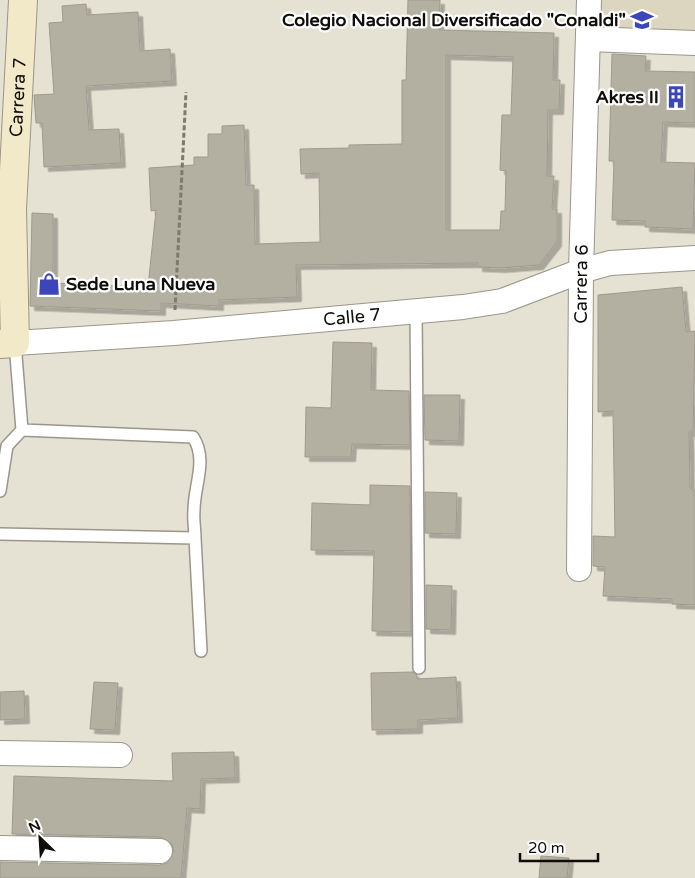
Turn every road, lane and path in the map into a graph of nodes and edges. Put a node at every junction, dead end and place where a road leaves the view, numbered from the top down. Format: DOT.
graph roads {
  1 [pos="23,0"];
  2 [pos="589,0"];
  3 [pos="588,40"];
  4 [pos="695,42"];
  5 [pos="186,92"];
  6 [pos="695,258"];
  7 [pos="581,271"];
  8 [pos="416,310"];
  9 [pos="174,333"];
  10 [pos="7,344"];
  11 [pos="22,430"];
  12 [pos="0,491"];
  13 [pos="0,534"];
  14 [pos="196,538"];
  15 [pos="579,569"];
  16 [pos="202,651"];
  17 [pos="419,668"];
  18 [pos="0,753"];
  19 [pos="120,755"];
  20 [pos="0,848"];
  21 [pos="160,851"];
  1 -- 10 [label="street, Carrera 7"];
  2 -- 3 [label="street, Carrera 6"];
  3 -- 4 [label="street"];
  3 -- 7 [label="street, Carrera 6"];
  5 -- 9 [label="path"];
  6 -- 7 [label="street, Calle 7"];
  7 -- 8 [label="street, Calle 7"];
  7 -- 15 [label="street, Carrera 6"];
  8 -- 9 [label="street, Calle 7"];
  8 -- 17 [label="lane"];
  9 -- 10 [label="street, Calle 7"];
  10 -- 11 [label="lane"];
  11 -- 12 [label="lane"];
  11 -- 14 [label="lane"];
  13 -- 14 [label="lane"];
  14 -- 16 [label="lane"];
  18 -- 19 [label="street"];
  20 -- 21 [label="street"];
}
